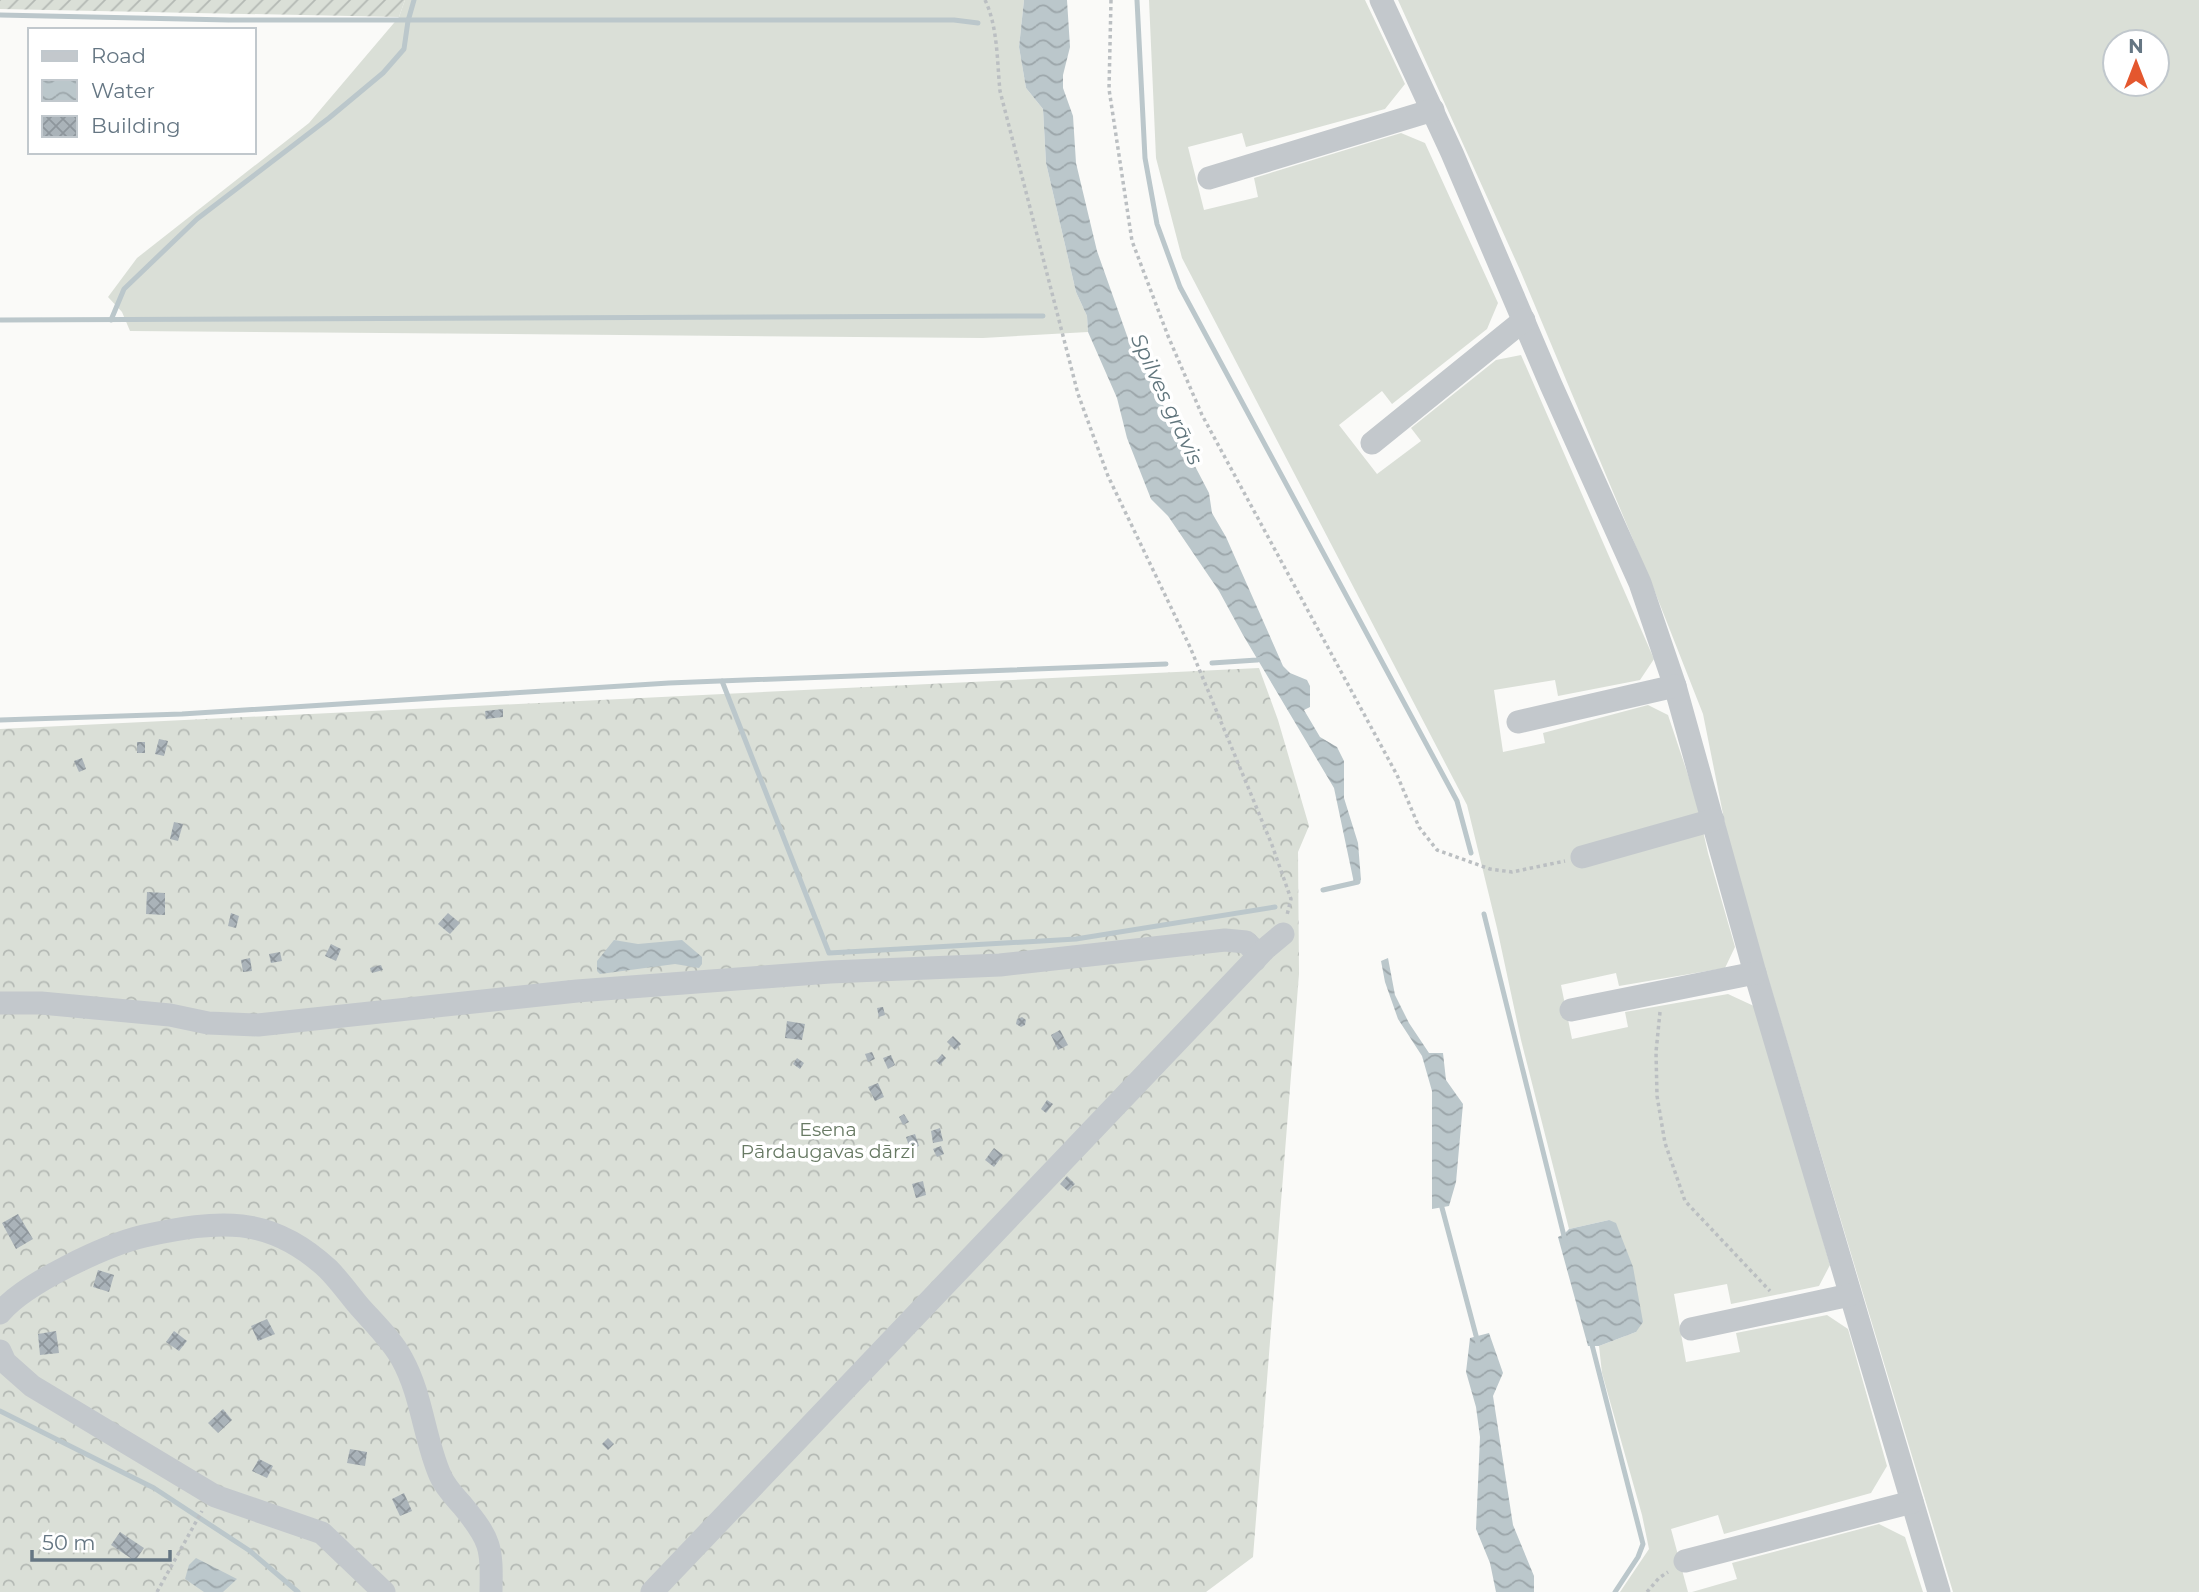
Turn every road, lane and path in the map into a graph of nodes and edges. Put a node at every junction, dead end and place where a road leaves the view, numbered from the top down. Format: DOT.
graph roads {
  1 [pos="985,0"];
  2 [pos="1111,0"];
  3 [pos="1381,0"];
  4 [pos="1433,110"];
  5 [pos="1209,178"];
  6 [pos="1524,320"];
  7 [pos="1372,443"];
  8 [pos="1675,686"];
  9 [pos="1518,722"];
  10 [pos="1713,820"];
  11 [pos="1581,857"];
  12 [pos="1283,934"];
  13 [pos="1255,960"];
  14 [pos="1755,973"];
  15 [pos="1662,992"];
  16 [pos="0,1003"];
  17 [pos="1571,1010"];
  18 [pos="1850,1295"];
  19 [pos="1791,1308"];
  20 [pos="0,1312"];
  21 [pos="1691,1329"];
  22 [pos="0,1351"];
  23 [pos="1912,1502"];
  24 [pos="203,1510"];
  25 [pos="1685,1562"];
  26 [pos="157,1592"];
  27 [pos="384,1592"];
  28 [pos="491,1592"];
  29 [pos="652,1592"];
  30 [pos="1647,1592"];
  31 [pos="1939,1592"];
  1 -- 12 [label="path"];
  2 -- 11 [label="path"];
  3 -- 4 [label="street"];
  4 -- 5 [label="street"];
  4 -- 6 [label="street"];
  6 -- 7 [label="street"];
  6 -- 8 [label="street"];
  8 -- 9 [label="street"];
  8 -- 10 [label="street"];
  10 -- 11 [label="street"];
  10 -- 14 [label="street"];
  12 -- 13 [label="street"];
  13 -- 16 [label="street"];
  13 -- 29 [label="street"];
  14 -- 15 [label="street"];
  14 -- 18 [label="street"];
  15 -- 17 [label="street"];
  15 -- 19 [label="path"];
  18 -- 19 [label="street"];
  18 -- 23 [label="street"];
  19 -- 21 [label="street"];
  20 -- 28 [label="street"];
  22 -- 27 [label="street"];
  23 -- 25 [label="street"];
  23 -- 31 [label="street"];
  24 -- 26 [label="path"];
  25 -- 30 [label="path"];
}
